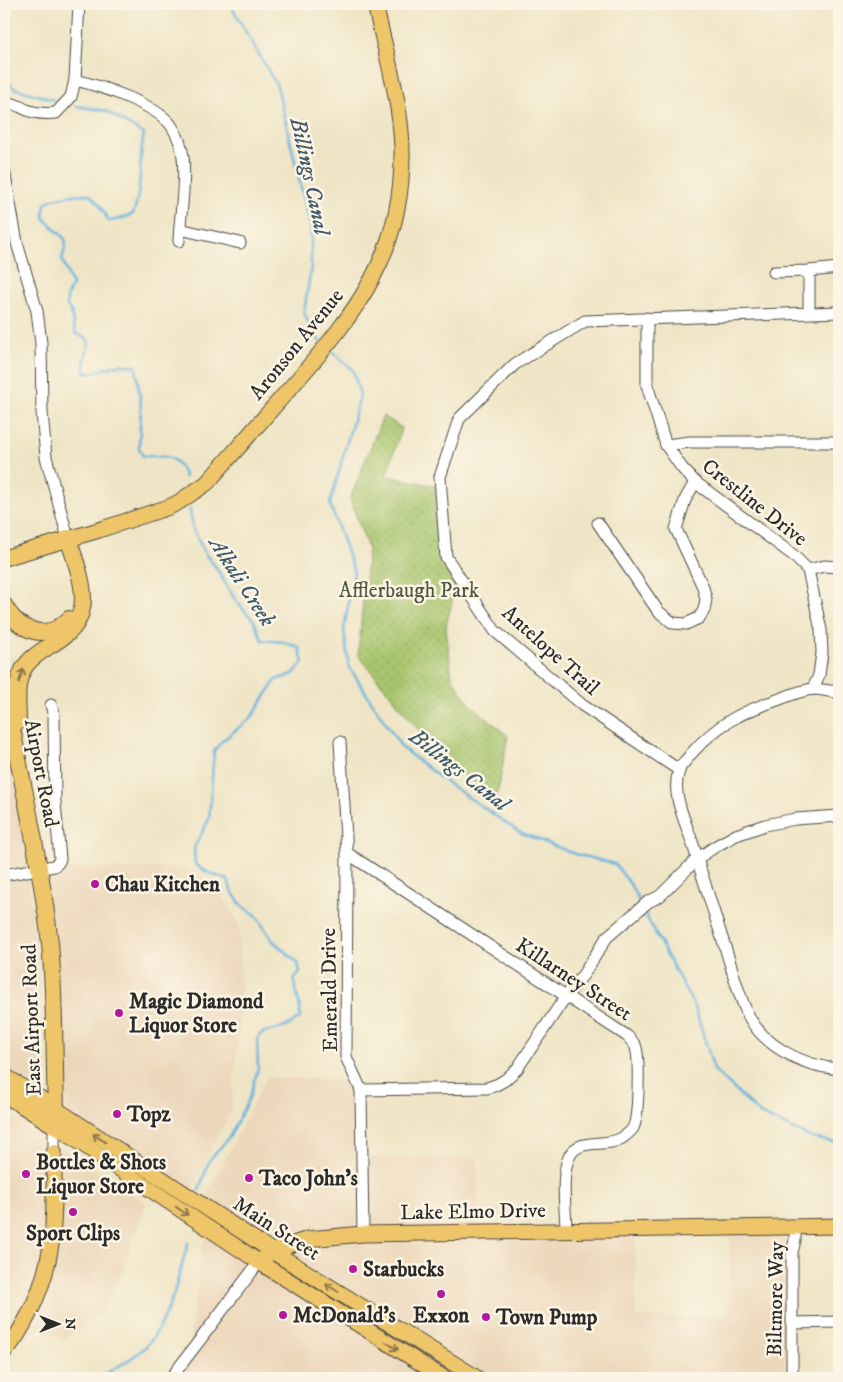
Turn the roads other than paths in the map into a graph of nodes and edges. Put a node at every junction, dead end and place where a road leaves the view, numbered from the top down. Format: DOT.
graph roads {
  1 [pos="80,4"];
  2 [pos="375,4"];
  3 [pos="75,80"];
  4 [pos="4,104"];
  5 [pos="4,170"];
  6 [pos="180,229"];
  7 [pos="179,241"];
  8 [pos="240,243"];
  9 [pos="839,268"];
  10 [pos="809,271"];
  11 [pos="774,272"];
  12 [pos="809,312"];
  13 [pos="839,312"];
  14 [pos="647,318"];
  15 [pos="839,442"];
  16 [pos="666,445"];
  17 [pos="695,482"];
  18 [pos="598,522"];
  19 [pos="68,538"];
  20 [pos="4,558"];
  21 [pos="839,567"];
  22 [pos="808,570"];
  23 [pos="82,590"];
  24 [pos="4,606"];
  25 [pos="4,685"];
  26 [pos="814,689"];
  27 [pos="839,692"];
  28 [pos="51,705"];
  29 [pos="340,742"];
  30 [pos="4,745"];
  31 [pos="17,760"];
  32 [pos="679,770"];
  33 [pos="23,790"];
  34 [pos="839,816"];
  35 [pos="347,853"];
  36 [pos="697,859"];
  37 [pos="38,869"];
  38 [pos="4,875"];
  39 [pos="566,996"];
  40 [pos="839,1069"];
  41 [pos="4,1076"];
  42 [pos="361,1090"];
  43 [pos="4,1094"];
  44 [pos="55,1117"];
  45 [pos="54,1152"];
  46 [pos="839,1226"];
  47 [pos="795,1227"];
  48 [pos="566,1231"];
  49 [pos="363,1234"];
  50 [pos="272,1250"];
  51 [pos="259,1262"];
  52 [pos="839,1322"];
  53 [pos="793,1323"];
  54 [pos="4,1352"];
  55 [pos="451,1363"];
  56 [pos="792,1373"];
  57 [pos="171,1378"];
  58 [pos="442,1378"];
  59 [pos="477,1378"];
  1 -- 3 [label="street"];
  2 -- 19 [label="main road, Aronson Avenue"];
  3 -- 4 [label="street"];
  3 -- 6 [label="street"];
  5 -- 19 [label="street"];
  6 -- 7 [label="street"];
  6 -- 8 [label="street"];
  9 -- 10 [label="street"];
  10 -- 11 [label="street"];
  10 -- 12 [label="street"];
  12 -- 13 [label="street, Antelope Trail"];
  12 -- 14 [label="street, Antelope Trail"];
  14 -- 16 [label="street, Crestline Drive"];
  14 -- 32 [label="street, Antelope Trail"];
  15 -- 16 [label="street"];
  16 -- 17 [label="street, Crestline Drive"];
  17 -- 18 [label="street"];
  17 -- 22 [label="street, Crestline Drive"];
  19 -- 20 [label="main road, Aronson Avenue"];
  19 -- 23 [label="highway"];
  21 -- 22 [label="street"];
  22 -- 26 [label="street, Crestline Drive"];
  23 -- 24 [label="highway"];
  31 -- 23 [label="highway, one-way"];
  25 -- 31 [label="highway, Airport Road"];
  26 -- 27 [label="street"];
  26 -- 32 [label="street"];
  28 -- 37 [label="street"];
  29 -- 35 [label="street, Emerald Drive"];
  30 -- 33 [label="highway"];
  31 -- 33 [label="highway, Airport Road"];
  32 -- 36 [label="street"];
  33 -- 37 [label="highway, Airport Road"];
  34 -- 36 [label="street"];
  35 -- 39 [label="street, Killarney Street"];
  35 -- 42 [label="street, Emerald Drive"];
  36 -- 39 [label="street"];
  36 -- 40 [label="street"];
  37 -- 38 [label="street"];
  37 -- 44 [label="highway, East Airport Road"];
  39 -- 42 [label="street"];
  39 -- 48 [label="street, Killarney Street"];
  41 -- 44 [label="highway"];
  42 -- 49 [label="street, Emerald Drive"];
  43 -- 44 [label="highway"];
  44 -- 45 [label="street"];
  50 -- 44 [label="main road, Main Street, one-way"];
  44 -- 51 [label="main road, Main Street, one-way"];
  45 -- 54 [label="main road"];
  46 -- 47 [label="main road, Lake Elmo Drive"];
  47 -- 48 [label="main road, Lake Elmo Drive"];
  47 -- 53 [label="street, Biltmore Way"];
  48 -- 49 [label="main road, Lake Elmo Drive"];
  49 -- 50 [label="main road, Lake Elmo Drive"];
  50 -- 51 [label="main road, Lake Elmo Drive"];
  55 -- 50 [label="main road, Main Street, one-way"];
  51 -- 57 [label="street, Lake Elmo Drive"];
  51 -- 58 [label="main road, Main Street, one-way"];
  52 -- 53 [label="street"];
  53 -- 56 [label="street, Biltmore Way"];
  55 -- 58 [label="street"];
  55 -- 59 [label="main road, Main Street"];
}
